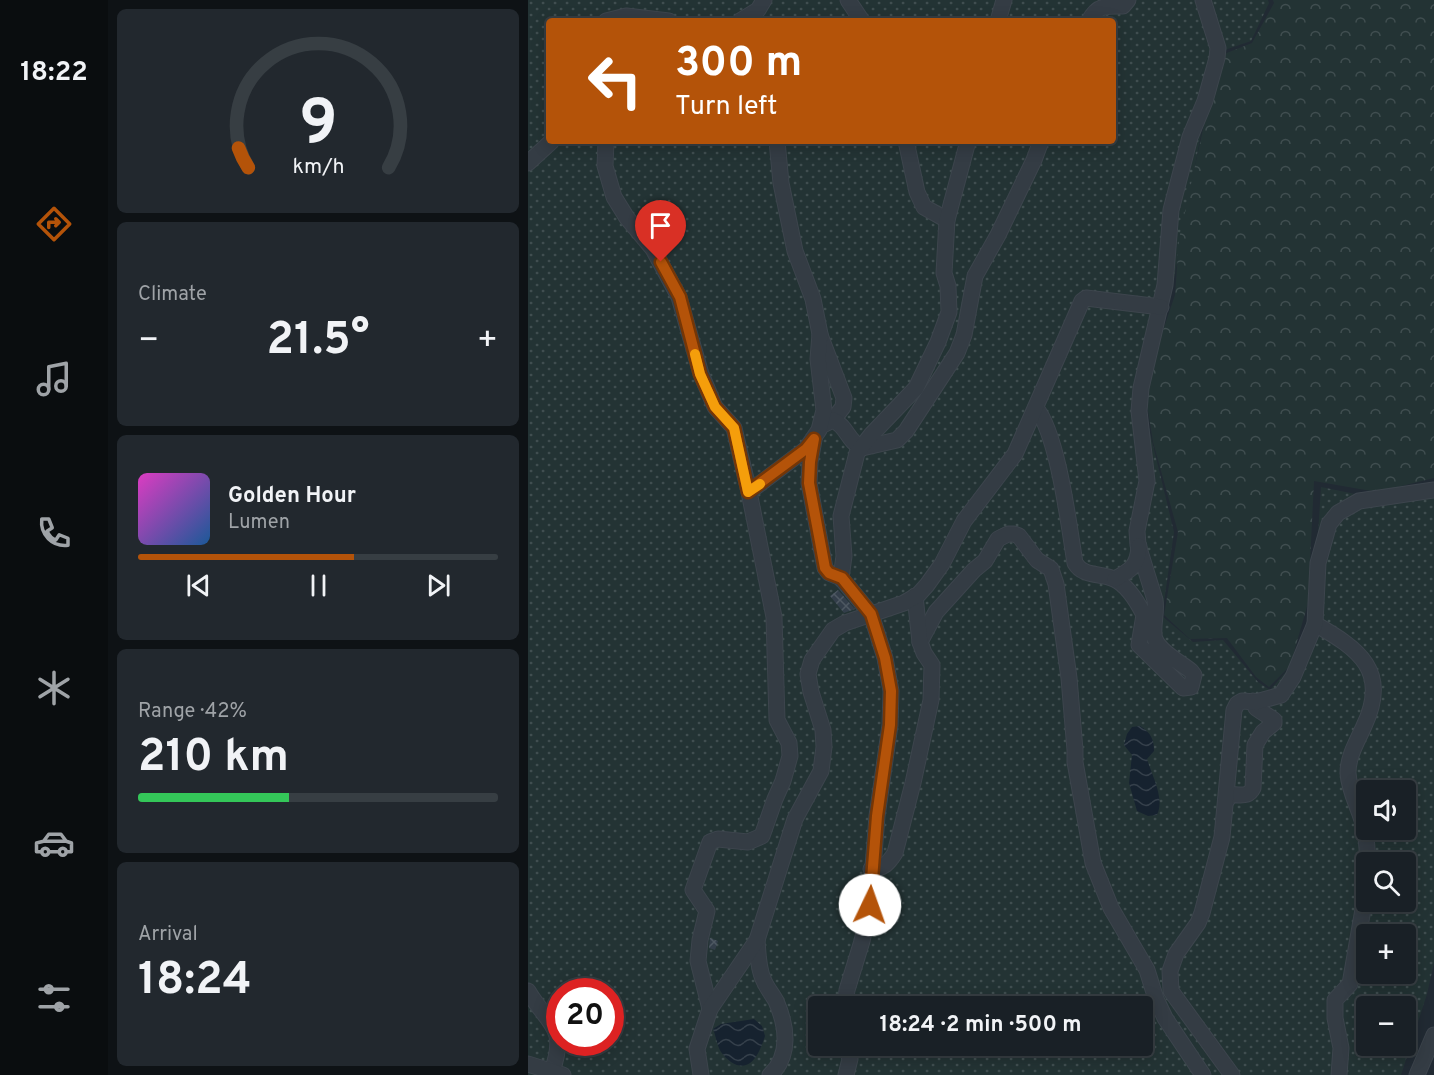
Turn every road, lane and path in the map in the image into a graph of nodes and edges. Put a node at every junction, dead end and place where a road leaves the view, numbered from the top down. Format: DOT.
graph roads {
  1 [pos="764,0"];
  2 [pos="848,0"];
  3 [pos="1004,0"];
  4 [pos="1128,0"];
  5 [pos="1203,0"];
  6 [pos="618,18"];
  7 [pos="643,18"];
  8 [pos="745,18"];
  9 [pos="860,18"];
  10 [pos="999,18"];
  11 [pos="1091,18"];
  12 [pos="549,144"];
  13 [pos="606,144"];
  14 [pos="777,144"];
  15 [pos="907,144"];
  16 [pos="967,144"];
  17 [pos="1040,144"];
  18 [pos="528,163"];
  19 [pos="947,220"];
  20 [pos="1161,307"];
  21 [pos="820,334"];
  22 [pos="1036,408"];
  23 [pos="823,428"];
  24 [pos="862,448"];
  25 [pos="1434,490"];
  26 [pos="748,492"];
  27 [pos="1139,546"];
  28 [pos="1121,576"];
  29 [pos="842,578"];
  30 [pos="1152,586"];
  31 [pos="915,596"];
  32 [pos="871,614"];
  33 [pos="1314,624"];
  34 [pos="920,642"];
  35 [pos="1252,702"];
  36 [pos="1227,800"];
  37 [pos="1367,852"];
  38 [pos="872,869"];
  39 [pos="1363,912"];
  40 [pos="757,940"];
  41 [pos="528,991"];
  42 [pos="846,996"];
  43 [pos="710,1010"];
  44 [pos="1434,1035"];
  45 [pos="849,1056"];
  46 [pos="528,1064"];
  47 [pos="557,1073"];
  48 [pos="701,1075"];
  49 [pos="770,1075"];
  50 [pos="846,1075"];
  51 [pos="1203,1075"];
  52 [pos="1232,1075"];
  53 [pos="1339,1075"];
  54 [pos="1417,1075"];
  1 -- 8 [label="lane"];
  2 -- 9 [label="lane"];
  3 -- 10 [label="lane"];
  4 -- 11 [label="lane"];
  5 -- 20 [label="lane"];
  6 -- 7 [label="lane"];
  12 -- 18 [label="lane"];
  13 -- 26 [label="lane"];
  14 -- 21 [label="lane"];
  15 -- 19 [label="lane"];
  16 -- 19 [label="lane"];
  17 -- 24 [label="lane"];
  19 -- 24 [label="lane"];
  20 -- 22 [label="lane"];
  20 -- 27 [label="lane"];
  21 -- 23 [label="lane"];
  21 -- 23 [label="lane"];
  22 -- 28 [label="lane"];
  22 -- 31 [label="lane"];
  23 -- 24 [label="lane"];
  23 -- 26 [label="lane"];
  23 -- 29 [label="lane"];
  24 -- 29 [label="lane"];
  25 -- 33 [label="lane"];
  26 -- 43 [label="lane"];
  27 -- 28 [label="lane"];
  27 -- 30 [label="lane"];
  28 -- 30 [label="lane"];
  28 -- 30 [label="lane"];
  29 -- 32 [label="lane"];
  31 -- 32 [label="lane"];
  31 -- 34 [label="lane"];
  32 -- 38 [label="lane"];
  32 -- 40 [label="lane"];
  33 -- 35 [label="lane"];
  33 -- 37 [label="lane"];
  34 -- 38 [label="lane"];
  34 -- 51 [label="lane"];
  35 -- 36 [label="lane"];
  35 -- 36 [label="lane"];
  36 -- 52 [label="lane"];
  38 -- 42 [label="lane"];
  39 -- 53 [label="lane"];
  40 -- 43 [label="lane"];
  40 -- 49 [label="lane"];
  41 -- 47 [label="lane"];
  43 -- 48 [label="lane"];
  44 -- 54 [label="lane"];
  45 -- 50 [label="lane"];
  46 -- 47 [label="lane"];
}
